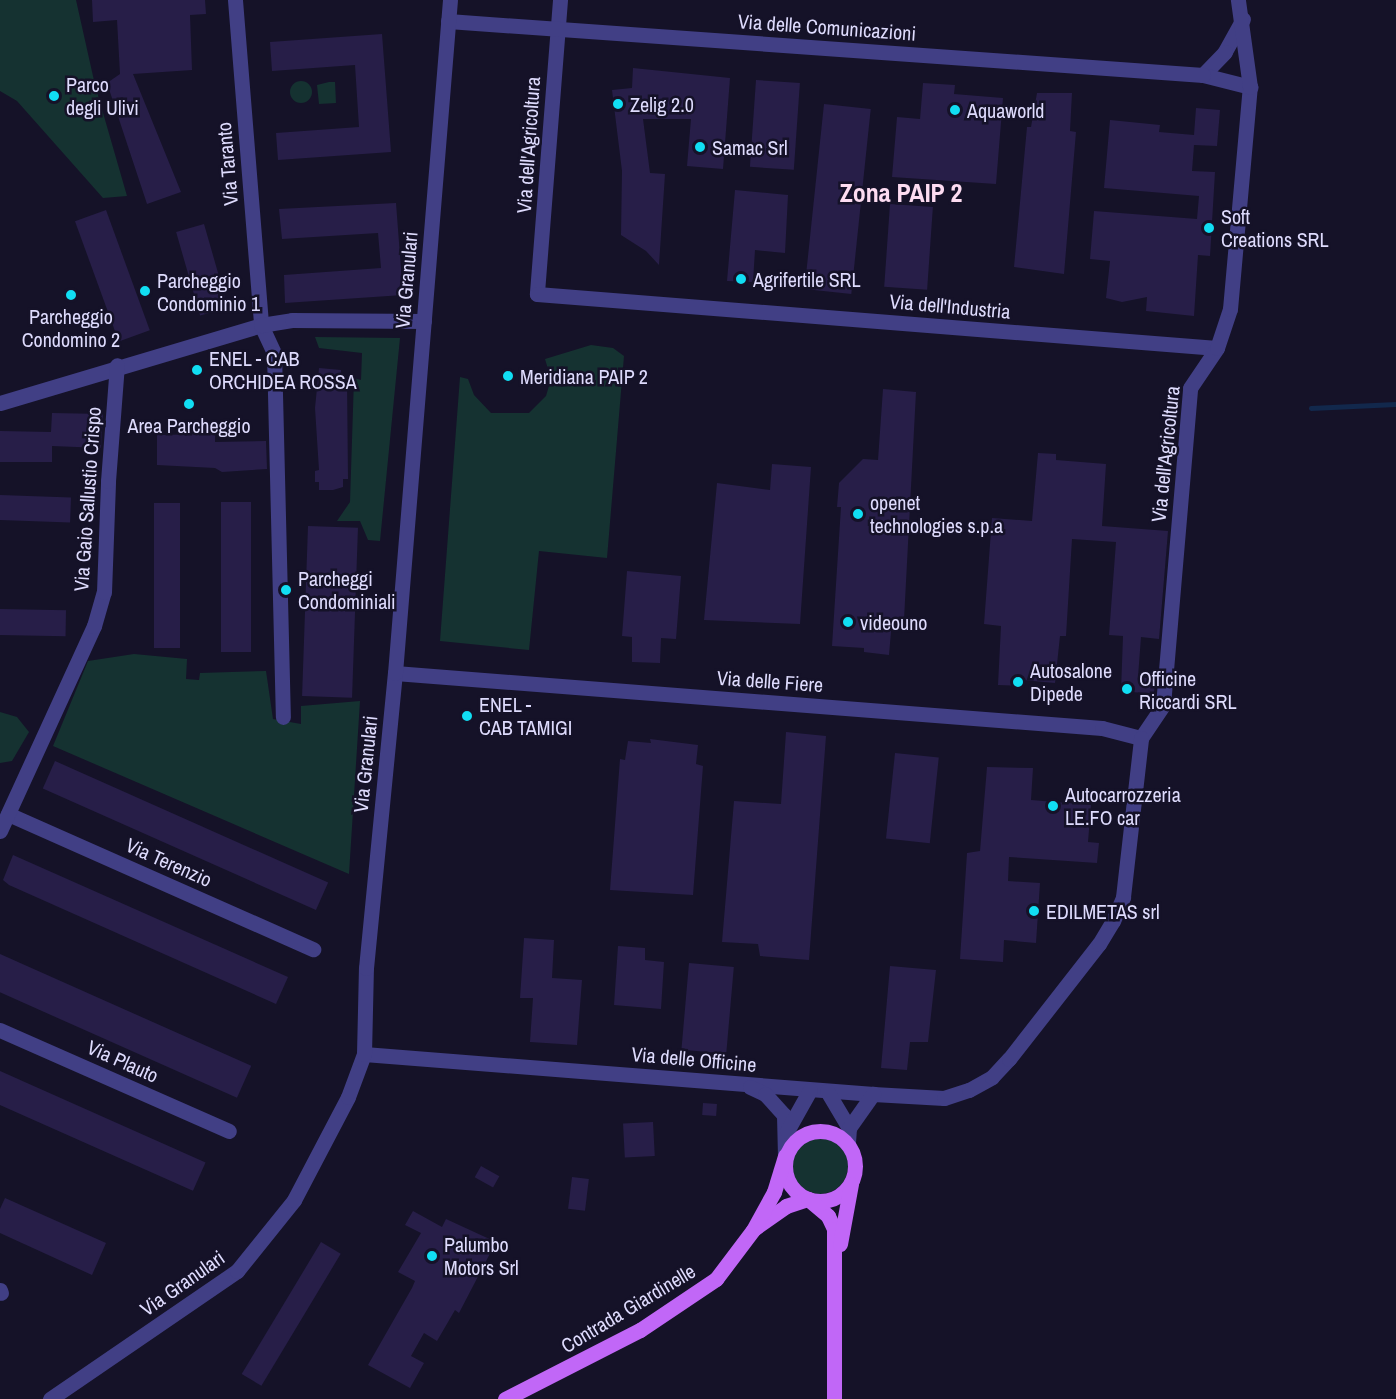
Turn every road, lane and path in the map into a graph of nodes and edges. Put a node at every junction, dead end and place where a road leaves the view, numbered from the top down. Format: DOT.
graph roads {
  1 [pos="235,0"];
  2 [pos="450,0"];
  3 [pos="560,0"];
  4 [pos="1238,0"];
  5 [pos="1243,20"];
  6 [pos="448,21"];
  7 [pos="557,29"];
  8 [pos="1203,75"];
  9 [pos="1250,87"];
  10 [pos="537,294"];
  11 [pos="424,321"];
  12 [pos="261,325"];
  13 [pos="1217,348"];
  14 [pos="117,365"];
  15 [pos="0,403"];
  16 [pos="395,673"];
  17 [pos="283,717"];
  18 [pos="1141,738"];
  19 [pos="8,814"];
  20 [pos="0,831"];
  21 [pos="313,949"];
  22 [pos="0,1030"];
  23 [pos="364,1054"];
  24 [pos="742,1083"];
  25 [pos="810,1090"];
  26 [pos="827,1092"];
  27 [pos="873,1095"];
  28 [pos="229,1131"];
  29 [pos="786,1132"];
  30 [pos="848,1136"];
  31 [pos="785,1156"];
  32 [pos="850,1184"];
  33 [pos="808,1199"];
  34 [pos="753,1230"];
  35 [pos="836,1258"];
  36 [pos="50,1399"];
  37 [pos="505,1399"];
  38 [pos="834,1399"];
  1 -- 12 [label="street, Via Taranto"];
  2 -- 6 [label="street, Via Granulari"];
  3 -- 7 [label="street, Via dell'Agricoltura"];
  4 -- 5 [label="street, Via dell'Agricoltura"];
  5 -- 8 [label="street"];
  5 -- 9 [label="street, Via dell'Agricoltura"];
  6 -- 7 [label="street, Via delle Comunicazioni"];
  6 -- 11 [label="street, Via Granulari"];
  7 -- 8 [label="street, Via delle Comunicazioni"];
  7 -- 10 [label="street, Via dell'Agricoltura"];
  8 -- 9 [label="street, Via delle Comunicazioni"];
  9 -- 13 [label="street, Via dell'Agricoltura"];
  10 -- 13 [label="street, Via dell'Industria"];
  11 -- 12 [label="street, Via Gaio Sallustio Crispo"];
  11 -- 16 [label="street, Via Granulari"];
  12 -- 14 [label="street, Via Gaio Sallustio Crispo"];
  12 -- 17 [label="street"];
  13 -- 18 [label="street, Via dell'Agricoltura"];
  14 -- 15 [label="street, Via Gaio Sallustio Crispo"];
  14 -- 19 [label="street, Via Gaio Sallustio Crispo"];
  16 -- 18 [label="street, Via delle Fiere"];
  16 -- 23 [label="street, Via Granulari"];
  18 -- 27 [label="street, Via delle Officine"];
  19 -- 20 [label="street, Via Gaio Sallustio Crispo"];
  19 -- 21 [label="street, Via Terenzio"];
  22 -- 28 [label="street, Via Plauto"];
  23 -- 24 [label="street, Via delle Officine"];
  23 -- 36 [label="street, Via Granulari"];
  24 -- 25 [label="street, Via delle Officine"];
  24 -- 29 [label="street"];
  25 -- 26 [label="street, Via delle Officine"];
  25 -- 29 [label="street"];
  26 -- 27 [label="street, Via delle Officine"];
  26 -- 30 [label="street"];
  27 -- 30 [label="street"];
  29 -- 31 [label="street"];
  30 -- 31 [label="main road"];
  30 -- 32 [label="main road"];
  31 -- 33 [label="main road"];
  31 -- 34 [label="main road"];
  32 -- 33 [label="main road"];
  32 -- 35 [label="main road"];
  33 -- 34 [label="main road"];
  33 -- 35 [label="main road"];
  34 -- 37 [label="main road, Contrada Giardinelle"];
  35 -- 38 [label="main road"];
}
